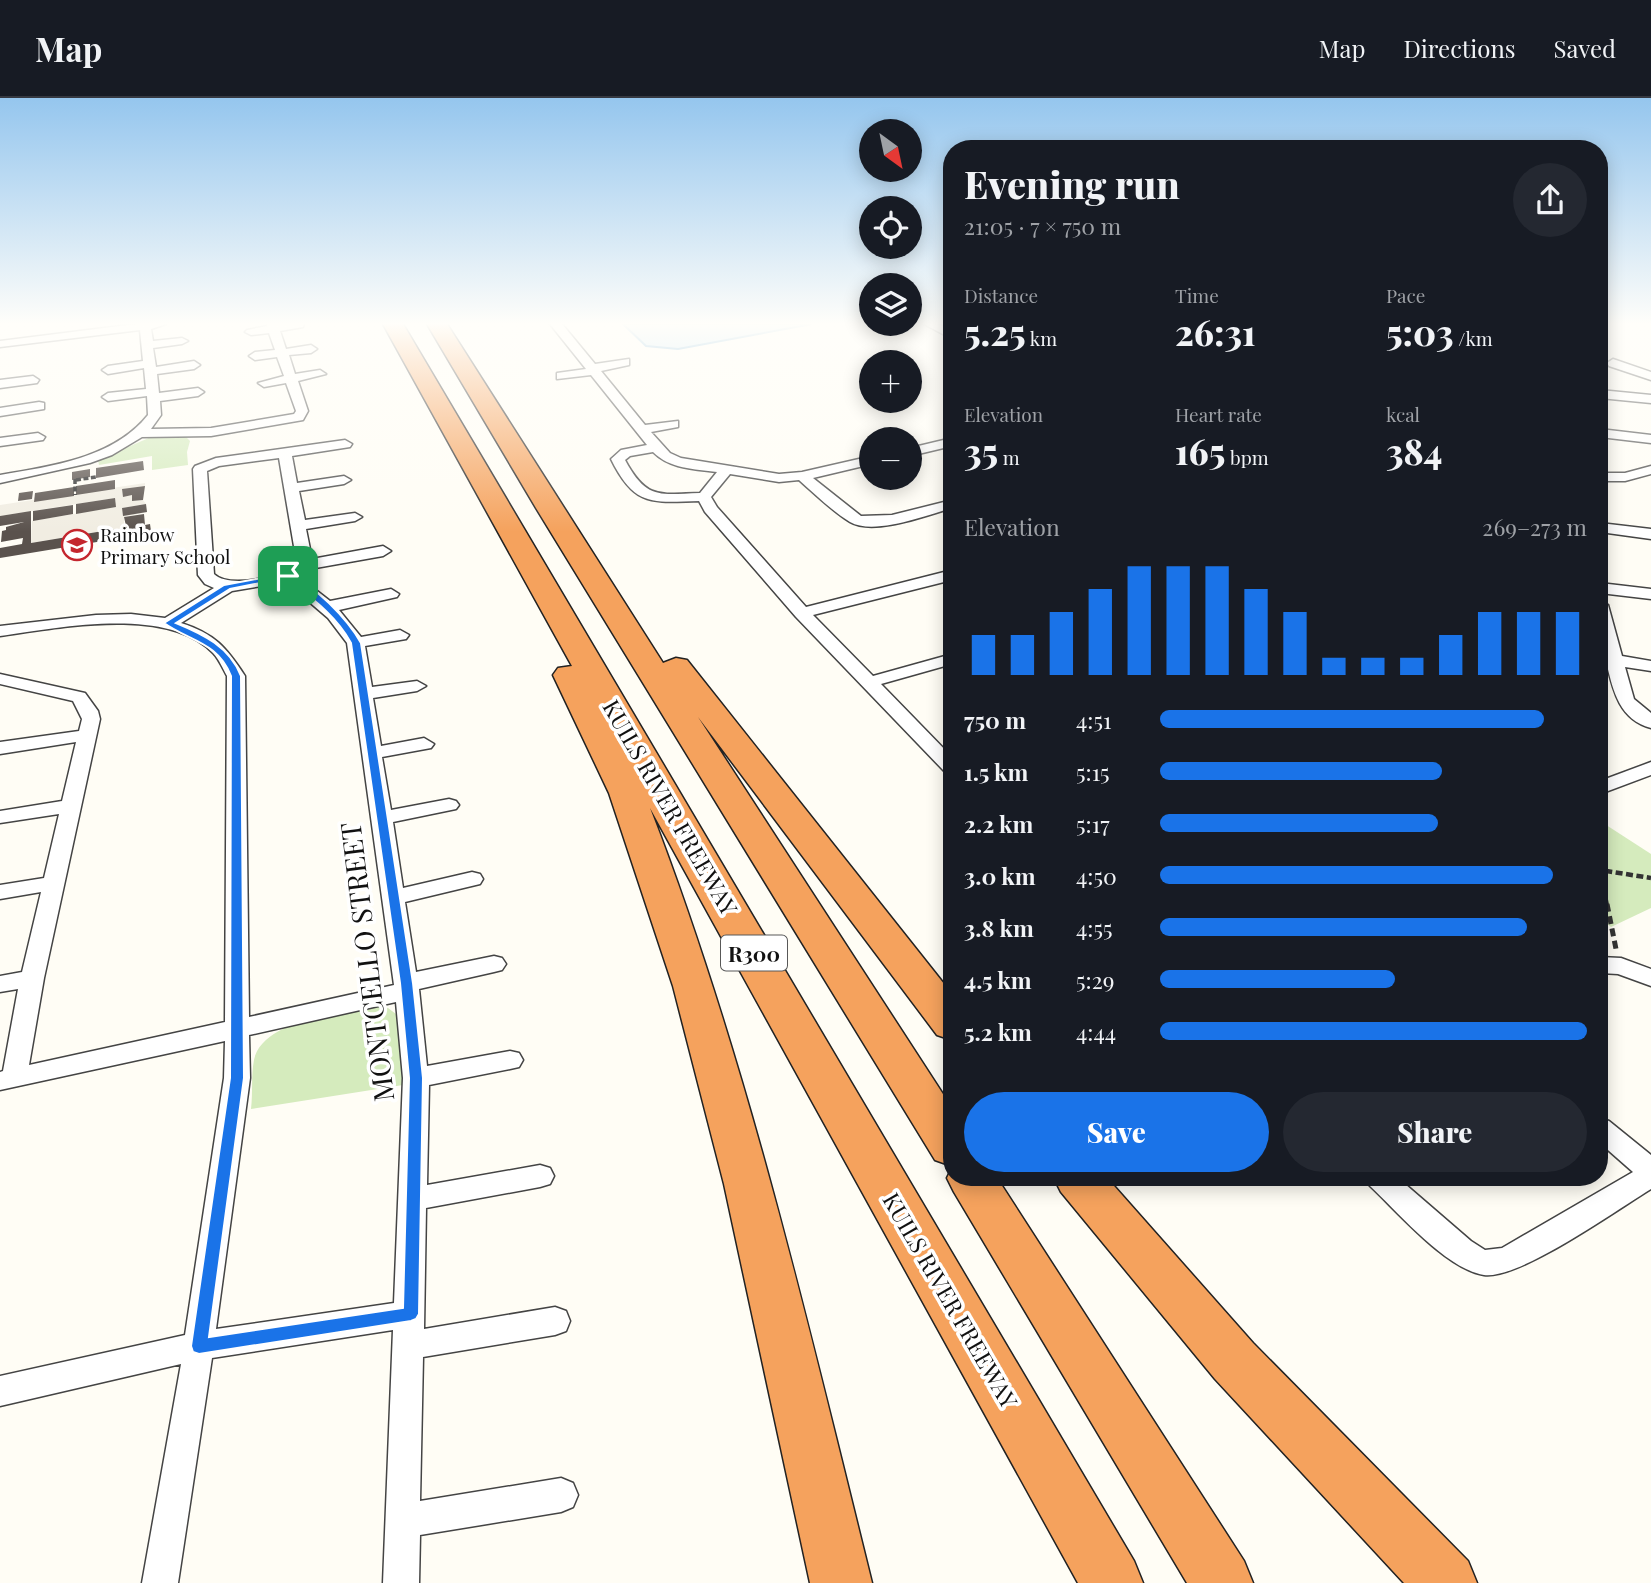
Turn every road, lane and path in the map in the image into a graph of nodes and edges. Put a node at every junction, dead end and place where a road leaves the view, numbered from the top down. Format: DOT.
graph roads {
  1 [pos="178,393"];
  2 [pos="296,393"];
  3 [pos="433,393"];
  4 [pos="480,393"];
  5 [pos="613,393"];
  6 [pos="153,395"];
  7 [pos="1608,395"];
  8 [pos="108,397"];
  9 [pos="1651,399"];
  10 [pos="38,406"];
  11 [pos="0,412"];
  12 [pos="673,424"];
  13 [pos="643,429"];
  14 [pos="142,433"];
  15 [pos="1608,434"];
  16 [pos="38,437"];
  17 [pos="1651,439"];
  18 [pos="0,442"];
  19 [pos="345,444"];
  20 [pos="943,444"];
  21 [pos="656,447"];
  22 [pos="922,449"];
  23 [pos="285,453"];
  24 [pos="859,463"];
  25 [pos="726,470"];
  26 [pos="1651,470"];
  27 [pos="802,476"];
  28 [pos="96,477"];
  29 [pos="1608,477"];
  30 [pos="0,479"];
  31 [pos="344,480"];
  32 [pos="291,488"];
  33 [pos="75,495"];
  34 [pos="704,497"];
  35 [pos="943,507"];
  36 [pos="549,508"];
  37 [pos="355,517"];
  38 [pos="298,526"];
  39 [pos="1608,529"];
  40 [pos="1651,534"];
  41 [pos="515,535"];
  42 [pos="383,551"];
  43 [pos="296,570"];
  44 [pos="943,577"];
  45 [pos="227,587"];
  46 [pos="1608,589"];
  47 [pos="391,594"];
  48 [pos="1651,594"];
  49 [pos="327,607"];
  50 [pos="802,613"];
  51 [pos="169,623"];
  52 [pos="1,634"];
  53 [pos="400,635"];
  54 [pos="356,643"];
  55 [pos="1608,659"];
  56 [pos="1608,661"];
  57 [pos="943,662"];
  58 [pos="1651,666"];
  59 [pos="0,679"];
  60 [pos="870,682"];
  61 [pos="417,685"];
  62 [pos="363,694"];
  63 [pos="1651,722"];
  64 [pos="88,735"];
  65 [pos="424,744"];
  66 [pos="0,748"];
  67 [pos="372,753"];
  68 [pos="943,759"];
  69 [pos="1651,768"];
  70 [pos="1608,785"];
  71 [pos="449,805"];
  72 [pos="72,806"];
  73 [pos="0,817"];
  74 [pos="382,818"];
  75 [pos="1608,870"];
  76 [pos="1651,878"];
  77 [pos="472,879"];
  78 [pos="54,883"];
  79 [pos="0,892"];
  80 [pos="394,897"];
  81 [pos="1608,947"];
  82 [pos="494,964"];
  83 [pos="1610,966"];
  84 [pos="32,978"];
  85 [pos="1651,978"];
  86 [pos="0,984"];
  87 [pos="407,987"];
  88 [pos="943,1012"];
  89 [pos="238,1030"];
  90 [pos="510,1060"];
  91 [pos="416,1078"];
  92 [pos="7,1080"];
  93 [pos="943,1133"];
  94 [pos="1608,1135"];
  95 [pos="1651,1173"];
  96 [pos="540,1176"];
  97 [pos="976,1186"];
  98 [pos="1085,1186"];
  99 [pos="1389,1186"];
  100 [pos="414,1199"];
  101 [pos="411,1314"];
  102 [pos="555,1321"];
  103 [pos="409,1345"];
  104 [pos="199,1346"];
  105 [pos="0,1391"];
  106 [pos="561,1495"];
  107 [pos="403,1521"];
  108 [pos="160,1583"];
  109 [pos="401,1583"];
  110 [pos="841,1583"];
  111 [pos="1112,1583"];
  112 [pos="1222,1583"];
  113 [pos="1446,1583"];
  1 -- 6 [label="street"];
  2 -- 14 [label="street"];
  3 -- 41 [label="highway, KUILS RIVER FREEWAY / R300"];
  4 -- 36 [label="highway, R300"];
  5 -- 13 [label="street"];
  6 -- 8 [label="street"];
  6 -- 14 [label="street"];
  7 -- 9 [label="street"];
  10 -- 11 [label="street"];
  12 -- 13 [label="street"];
  13 -- 21 [label="street"];
  14 -- 30 [label="street"];
  15 -- 17 [label="street"];
  16 -- 18 [label="street"];
  19 -- 23 [label="street"];
  20 -- 22 [label="street"];
  21 -- 25 [label="street"];
  21 -- 34 [label="street"];
  23 -- 32 [label="street"];
  23 -- 45 [label="street"];
  24 -- 27 [label="street"];
  25 -- 27 [label="street"];
  25 -- 34 [label="street"];
  26 -- 29 [label="street"];
  27 -- 35 [label="street"];
  28 -- 33 [label="path"];
  31 -- 32 [label="street"];
  32 -- 38 [label="street"];
  34 -- 50 [label="street"];
  36 -- 88 [label="highway"];
  36 -- 93 [label="highway, R300"];
  37 -- 38 [label="street"];
  38 -- 43 [label="street"];
  39 -- 40 [label="street"];
  41 -- 110 [label="highway"];
  41 -- 111 [label="highway, KUILS RIVER FREEWAY / R300"];
  42 -- 43 [label="street"];
  43 -- 45 [label="street"];
  43 -- 49 [label="street, MONTCELLO STREET"];
  44 -- 50 [label="street"];
  45 -- 51 [label="street"];
  46 -- 48 [label="street"];
  47 -- 49 [label="street"];
  49 -- 54 [label="street, MONTCELLO STREET"];
  50 -- 60 [label="street"];
  51 -- 52 [label="street"];
  51 -- 89 [label="street"];
  53 -- 54 [label="street"];
  54 -- 62 [label="street, MONTCELLO STREET"];
  55 -- 58 [label="street"];
  56 -- 63 [label="street"];
  57 -- 60 [label="street"];
  59 -- 64 [label="street"];
  60 -- 68 [label="street"];
  61 -- 62 [label="street"];
  62 -- 67 [label="street, MONTCELLO STREET"];
  64 -- 66 [label="street"];
  64 -- 72 [label="street"];
  65 -- 67 [label="street"];
  67 -- 74 [label="street, MONTCELLO STREET"];
  69 -- 70 [label="street"];
  71 -- 74 [label="street"];
  72 -- 73 [label="street"];
  72 -- 78 [label="street"];
  74 -- 80 [label="street, MONTCELLO STREET"];
  75 -- 76 [label="path"];
  77 -- 80 [label="street"];
  78 -- 79 [label="street"];
  78 -- 84 [label="street"];
  80 -- 87 [label="street, MONTCELLO STREET"];
  81 -- 83 [label="path"];
  82 -- 87 [label="street"];
  83 -- 85 [label="street"];
  84 -- 86 [label="street"];
  84 -- 92 [label="street"];
  87 -- 89 [label="street"];
  87 -- 91 [label="street, MONTCELLO STREET"];
  89 -- 92 [label="street"];
  89 -- 104 [label="street"];
  90 -- 91 [label="street"];
  91 -- 100 [label="street, MONTCELLO STREET"];
  94 -- 95 [label="street"];
  95 -- 99 [label="street"];
  96 -- 100 [label="street"];
  97 -- 112 [label="highway"];
  98 -- 113 [label="highway"];
  100 -- 101 [label="street, MONTCELLO STREET"];
  101 -- 103 [label="street, MONTCELLO STREET"];
  101 -- 104 [label="street"];
  102 -- 103 [label="street"];
  103 -- 107 [label="street, MONTCELLO STREET"];
  104 -- 105 [label="street"];
  104 -- 108 [label="street"];
  106 -- 107 [label="street"];
  107 -- 109 [label="street, MONTCELLO STREET"];
}
